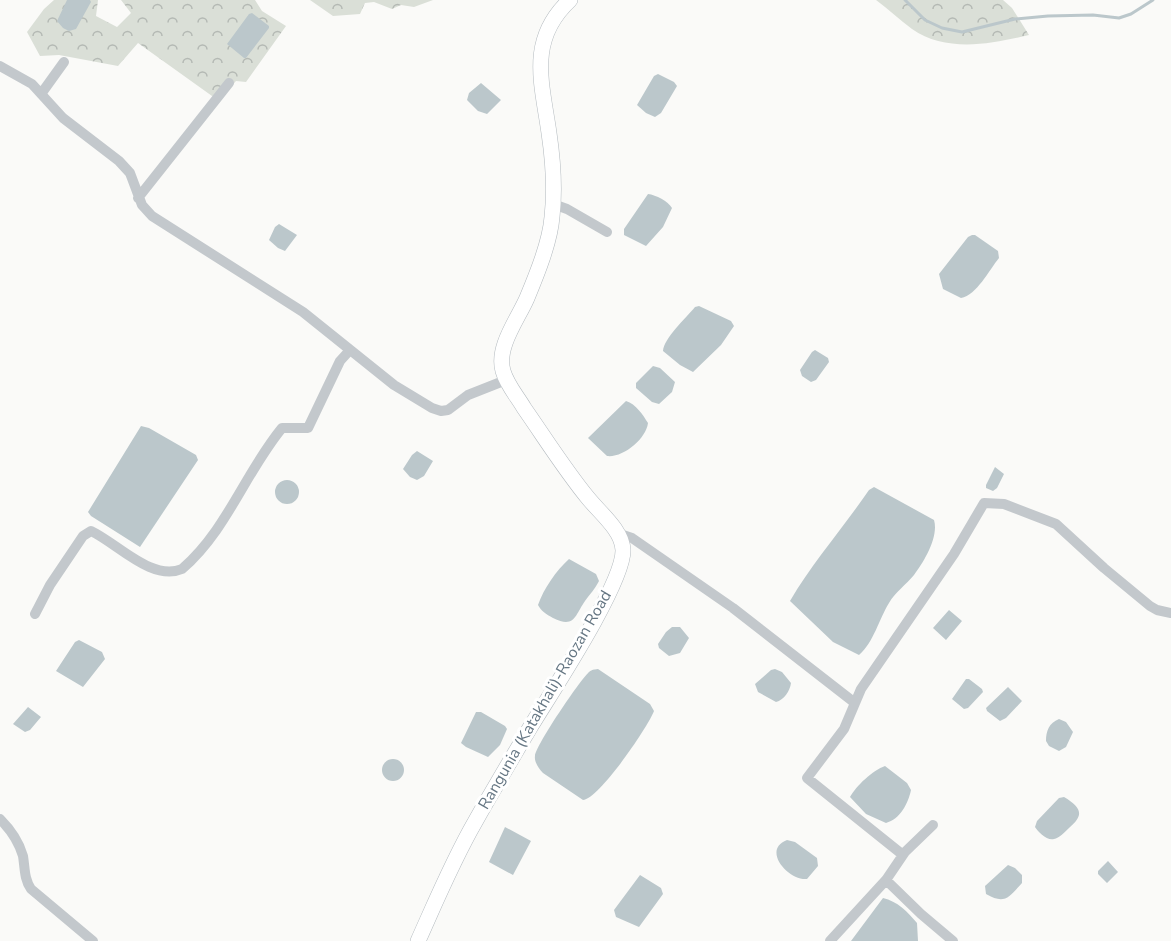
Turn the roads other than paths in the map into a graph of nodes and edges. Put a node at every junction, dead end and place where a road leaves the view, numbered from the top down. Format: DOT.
graph roads {
  1 [pos="570,0"];
  2 [pos="64,62"];
  3 [pos="0,66"];
  4 [pos="229,83"];
  5 [pos="41,94"];
  6 [pos="138,198"];
  7 [pos="553,204"];
  8 [pos="607,232"];
  9 [pos="350,350"];
  10 [pos="506,380"];
  11 [pos="618,533"];
  12 [pos="1171,613"];
  13 [pos="35,614"];
  14 [pos="855,703"];
  15 [pos="0,819"];
  16 [pos="933,825"];
  17 [pos="903,855"];
  18 [pos="886,880"];
  19 [pos="93,941"];
  20 [pos="418,941"];
  21 [pos="831,941"];
  22 [pos="952,941"];
  1 -- 7 [label="main road"];
  2 -- 5 [label="street"];
  3 -- 5 [label="street"];
  4 -- 6 [label="street"];
  5 -- 6 [label="street"];
  6 -- 9 [label="street"];
  7 -- 8 [label="street"];
  7 -- 10 [label="main road"];
  9 -- 10 [label="street"];
  9 -- 13 [label="street"];
  10 -- 11 [label="main road"];
  11 -- 14 [label="street"];
  11 -- 20 [label="main road, Rangunia (Katakhali)-Raozan Road"];
  12 -- 14 [label="street"];
  14 -- 17 [label="street"];
  15 -- 19 [label="street"];
  16 -- 17 [label="street"];
  17 -- 18 [label="street"];
  18 -- 21 [label="street"];
  18 -- 22 [label="street"];
}
